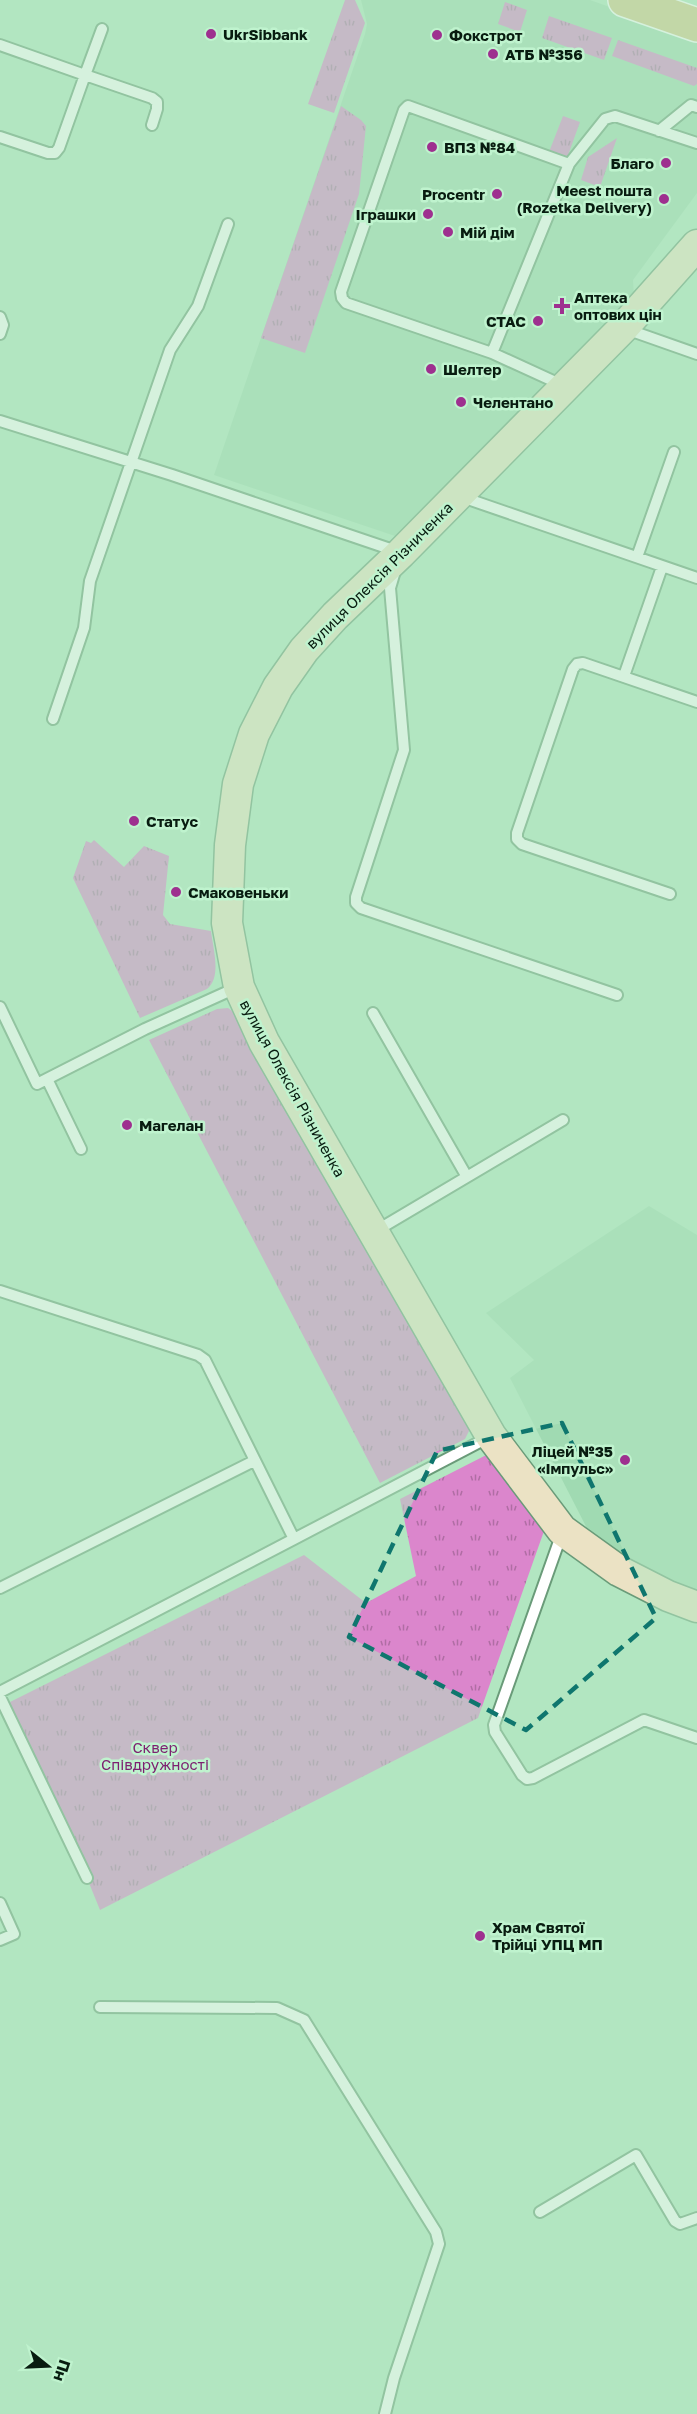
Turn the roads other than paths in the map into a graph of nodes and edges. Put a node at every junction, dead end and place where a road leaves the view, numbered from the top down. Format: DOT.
graph roads {
  1 [pos="625,0"];
  2 [pos="697,25"];
  3 [pos="102,29"];
  4 [pos="0,45"];
  5 [pos="85,75"];
  6 [pos="697,107"];
  7 [pos="152,125"];
  8 [pos="659,131"];
  9 [pos="0,136"];
  10 [pos="697,143"];
  11 [pos="569,164"];
  12 [pos="228,224"];
  13 [pos="697,245"];
  14 [pos="0,317"];
  15 [pos="623,328"];
  16 [pos="0,333"];
  17 [pos="492,353"];
  18 [pos="697,354"];
  19 [pos="565,386"];
  20 [pos="0,421"];
  21 [pos="674,452"];
  22 [pos="132,462"];
  23 [pos="457,495"];
  24 [pos="401,553"];
  25 [pos="637,557"];
  26 [pos="662,567"];
  27 [pos="697,578"];
  28 [pos="624,676"];
  29 [pos="697,702"];
  30 [pos="53,719"];
  31 [pos="670,894"];
  32 [pos="238,987"];
  33 [pos="617,995"];
  34 [pos="0,1007"];
  35 [pos="374,1013"];
  36 [pos="47,1079"];
  37 [pos="563,1120"];
  38 [pos="81,1149"];
  39 [pos="467,1177"];
  40 [pos="373,1232"];
  41 [pos="0,1291"];
  42 [pos="491,1436"];
  43 [pos="254,1461"];
  44 [pos="562,1530"];
  45 [pos="294,1539"];
  46 [pos="0,1588"];
  47 [pos="697,1607"];
  48 [pos="0,1692"];
  49 [pos="0,1696"];
  50 [pos="697,1738"];
  51 [pos="87,1878"];
  52 [pos="0,1903"];
  53 [pos="0,1940"];
  54 [pos="100,2007"];
  55 [pos="540,2212"];
  56 [pos="697,2218"];
  57 [pos="385,2414"];
  1 -- 2 [label="main road"];
  3 -- 5 [label="lane"];
  4 -- 5 [label="lane"];
  5 -- 7 [label="lane"];
  5 -- 9 [label="lane"];
  6 -- 8 [label="lane"];
  8 -- 10 [label="lane"];
  8 -- 11 [label="lane"];
  11 -- 17 [label="lane"];
  11 -- 17 [label="lane"];
  12 -- 22 [label="lane"];
  13 -- 15 [label="street, вулиця Олексія Різниченка"];
  14 -- 16 [label="lane"];
  15 -- 18 [label="lane"];
  15 -- 19 [label="street, вулиця Олексія Різниченка"];
  17 -- 19 [label="lane"];
  19 -- 23 [label="street, вулиця Олексія Різниченка"];
  20 -- 22 [label="lane"];
  21 -- 25 [label="lane"];
  22 -- 24 [label="lane"];
  22 -- 30 [label="lane"];
  23 -- 24 [label="street, вулиця Олексія Різниченка"];
  23 -- 25 [label="lane"];
  24 -- 32 [label="street, вулиця Олексія Різниченка"];
  24 -- 33 [label="lane"];
  25 -- 26 [label="lane"];
  26 -- 27 [label="lane"];
  26 -- 28 [label="lane"];
  28 -- 29 [label="lane"];
  28 -- 31 [label="lane"];
  32 -- 36 [label="lane"];
  32 -- 40 [label="street, вулиця Олексія Різниченка"];
  34 -- 36 [label="lane"];
  35 -- 39 [label="lane"];
  36 -- 38 [label="lane"];
  37 -- 39 [label="lane"];
  39 -- 40 [label="lane"];
  40 -- 42 [label="street, вулиця Олексія Різниченка"];
  41 -- 43 [label="lane"];
  42 -- 44 [label="street, вулиця Олексія Різниченка"];
  42 -- 45 [label="lane"];
  43 -- 45 [label="lane"];
  43 -- 46 [label="lane"];
  44 -- 47 [label="street, вулиця Олексія Різниченка"];
  44 -- 50 [label="lane"];
  45 -- 48 [label="lane"];
  49 -- 51 [label="lane"];
  52 -- 53 [label="lane"];
  54 -- 57 [label="lane"];
  55 -- 56 [label="lane"];
}
